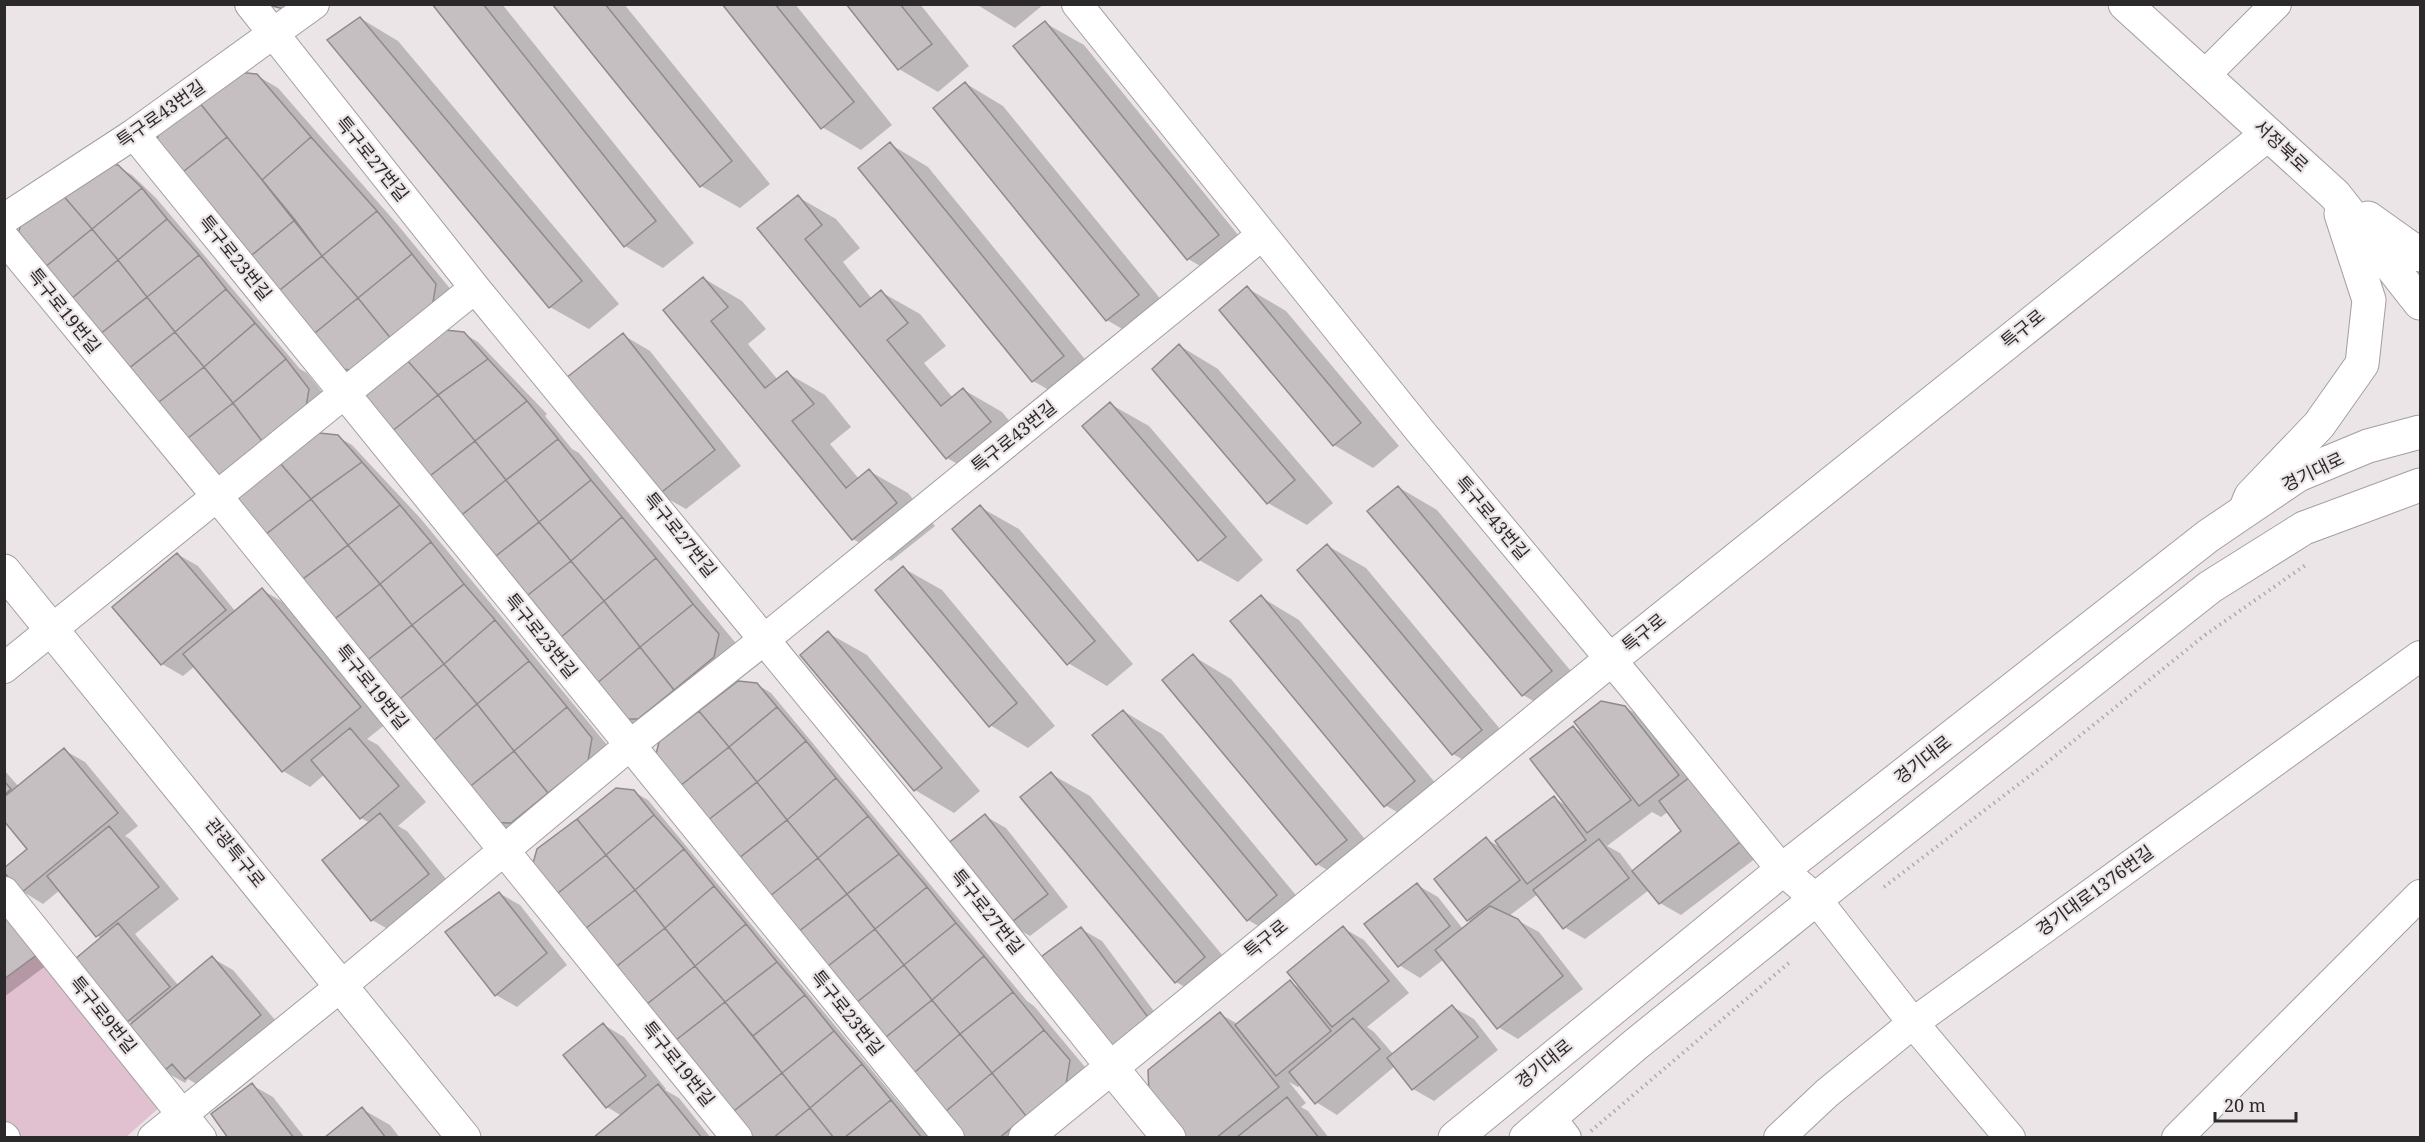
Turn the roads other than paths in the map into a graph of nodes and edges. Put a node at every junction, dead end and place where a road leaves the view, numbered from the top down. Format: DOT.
graph roads {
  1 [pos="250,4"];
  2 [pos="314,4"];
  3 [pos="1077,4"];
  4 [pos="2125,4"];
  5 [pos="2276,4"];
  6 [pos="272,34"];
  7 [pos="2205,75"];
  8 [pos="134,134"];
  9 [pos="2268,134"];
  10 [pos="2335,195"];
  11 [pos="4,219"];
  12 [pos="1262,235"];
  13 [pos="4,238"];
  14 [pos="2421,255"];
  15 [pos="475,288"];
  16 [pos="2421,303"];
  17 [pos="346,394"];
  18 [pos="2421,432"];
  19 [pos="2421,485"];
  20 [pos="216,495"];
  21 [pos="2245,511"];
  22 [pos="4,571"];
  23 [pos="52,629"];
  24 [pos="765,639"];
  25 [pos="2421,656"];
  26 [pos="1609,661"];
  27 [pos="4,668"];
  28 [pos="629,746"];
  29 [pos="505,849"];
  30 [pos="1782,870"];
  31 [pos="4,892"];
  32 [pos="2421,896"];
  33 [pos="1816,899"];
  34 [pos="340,987"];
  35 [pos="1913,1023"];
  36 [pos="1110,1066"];
  37 [pos="182,1114"];
  38 [pos="1547,1131"];
  39 [pos="153,1137"];
  40 [pos="201,1137"];
  41 [pos="464,1137"];
  42 [pos="737,1137"];
  43 [pos="949,1137"];
  44 [pos="1025,1137"];
  45 [pos="1169,1137"];
  46 [pos="1455,1137"];
  47 [pos="1779,1137"];
  48 [pos="2010,1137"];
  49 [pos="2177,1137"];
  1 -- 6 [label="street, 특구로27번길"];
  2 -- 6 [label="street, 특구로43번길"];
  3 -- 12 [label="street, 특구로43번길"];
  4 -- 7 [label="street, 서정북로"];
  5 -- 7 [label="street"];
  6 -- 8 [label="street, 특구로43번길"];
  6 -- 15 [label="street, 특구로27번길"];
  7 -- 9 [label="street, 서정북로"];
  8 -- 11 [label="street, 특구로43번길"];
  8 -- 17 [label="street, 특구로23번길"];
  9 -- 10 [label="street, 서정북로"];
  9 -- 26 [label="street, 특구로"];
  10 -- 14 [label="street"];
  10 -- 16 [label="street, 서정북로"];
  10 -- 21 [label="street"];
  12 -- 24 [label="street, 특구로43번길"];
  12 -- 26 [label="street, 특구로43번길"];
  13 -- 20 [label="street, 특구로19번길"];
  15 -- 17 [label="street"];
  15 -- 24 [label="street, 특구로27번길"];
  17 -- 20 [label="street"];
  17 -- 28 [label="street, 특구로23번길"];
  18 -- 21 [label="street, 경기대로"];
  19 -- 33 [label="street"];
  20 -- 23 [label="street"];
  20 -- 29 [label="street, 특구로19번길"];
  21 -- 30 [label="street, 경기대로"];
  22 -- 23 [label="street, 관광특구로"];
  23 -- 27 [label="street"];
  23 -- 34 [label="street, 관광특구로"];
  24 -- 28 [label="street, 특구로43번길"];
  24 -- 36 [label="street, 특구로27번길"];
  25 -- 35 [label="street, 경기대로1376번길"];
  26 -- 30 [label="street, 특구로43번길"];
  26 -- 36 [label="street, 특구로"];
  28 -- 29 [label="street, 특구로43번길"];
  28 -- 43 [label="street, 특구로23번길"];
  29 -- 34 [label="street, 특구로43번길"];
  29 -- 42 [label="street, 특구로19번길"];
  30 -- 33 [label="street, 특구로43번길"];
  30 -- 46 [label="street, 경기대로"];
  31 -- 37 [label="street, 특구로9번길"];
  32 -- 49 [label="street"];
  33 -- 35 [label="street, 특구로43번길"];
  33 -- 38 [label="street"];
  34 -- 37 [label="street, 특구로43번길"];
  34 -- 41 [label="street, 관광특구로"];
  35 -- 47 [label="street, 경기대로1376번길"];
  35 -- 48 [label="street, 특구로43번길"];
  36 -- 44 [label="street, 특구로"];
  36 -- 45 [label="street"];
  37 -- 39 [label="street, 특구로43번길"];
  37 -- 40 [label="street, 특구로9번길"];
}
